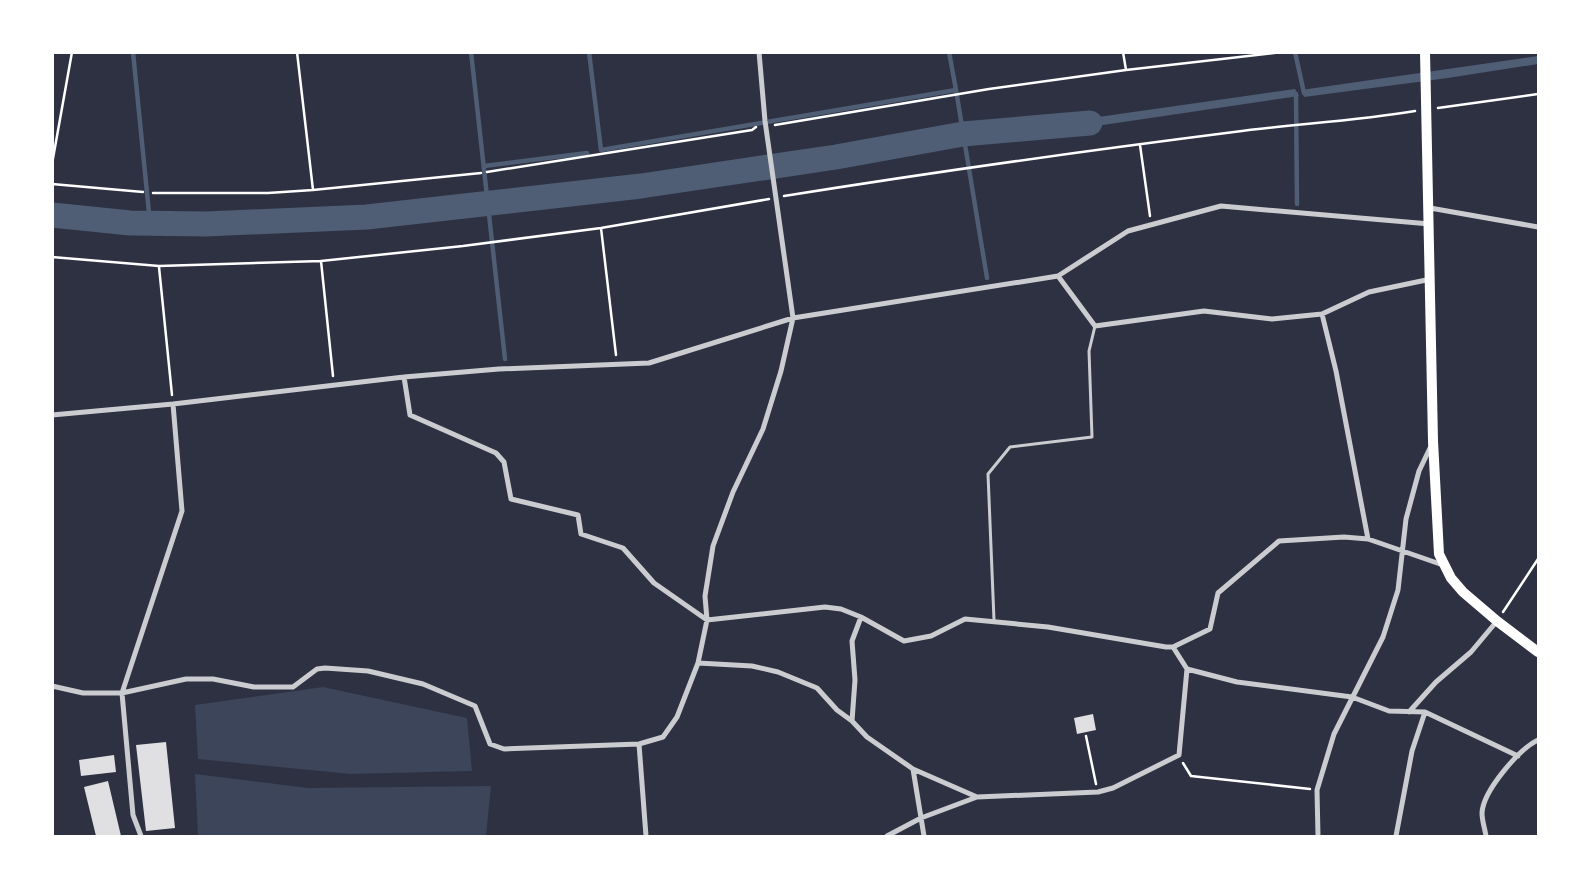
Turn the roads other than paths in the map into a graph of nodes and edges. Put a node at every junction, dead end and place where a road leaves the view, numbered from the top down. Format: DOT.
graph roads {
  1 [pos="759,52"];
  2 [pos="1425,52"];
  3 [pos="1430,208"];
  4 [pos="1430,224"];
  5 [pos="1538,226"];
  6 [pos="1058,276"];
  7 [pos="1431,279"];
  8 [pos="1322,314"];
  9 [pos="793,318"];
  10 [pos="1095,326"];
  11 [pos="404,377"];
  12 [pos="173,404"];
  13 [pos="52,415"];
  14 [pos="1433,441"];
  15 [pos="1368,539"];
  16 [pos="1402,550"];
  17 [pos="1445,565"];
  18 [pos="861,617"];
  19 [pos="707,620"];
  20 [pos="994,620"];
  21 [pos="1497,621"];
  22 [pos="1173,647"];
  23 [pos="1538,652"];
  24 [pos="698,663"];
  25 [pos="1187,669"];
  26 [pos="52,686"];
  27 [pos="122,693"];
  28 [pos="1352,698"];
  29 [pos="1409,712"];
  30 [pos="1425,712"];
  31 [pos="852,720"];
  32 [pos="1538,740"];
  33 [pos="639,744"];
  34 [pos="1518,756"];
  35 [pos="913,769"];
  36 [pos="977,797"];
  37 [pos="921,818"];
  38 [pos="141,836"];
  39 [pos="646,836"];
  40 [pos="887,836"];
  41 [pos="924,836"];
  42 [pos="1318,836"];
  43 [pos="1396,836"];
  44 [pos="1486,836"];
  1 -- 9 [label="street"];
  2 -- 3 [label="main road"];
  3 -- 4 [label="main road"];
  3 -- 5 [label="street"];
  4 -- 6 [label="street"];
  4 -- 7 [label="main road"];
  6 -- 9 [label="street"];
  6 -- 10 [label="street"];
  7 -- 8 [label="street"];
  7 -- 14 [label="main road"];
  8 -- 10 [label="street"];
  8 -- 15 [label="street"];
  9 -- 11 [label="street"];
  9 -- 19 [label="street"];
  10 -- 20 [label="lane"];
  11 -- 12 [label="street"];
  11 -- 19 [label="street"];
  12 -- 13 [label="street"];
  12 -- 27 [label="street"];
  14 -- 16 [label="street"];
  14 -- 17 [label="main road"];
  15 -- 16 [label="street"];
  15 -- 22 [label="street"];
  16 -- 17 [label="street"];
  16 -- 28 [label="street"];
  17 -- 21 [label="main road"];
  18 -- 19 [label="street"];
  18 -- 20 [label="street"];
  18 -- 31 [label="street"];
  19 -- 24 [label="street"];
  20 -- 22 [label="street"];
  21 -- 23 [label="main road"];
  21 -- 29 [label="street"];
  22 -- 25 [label="street"];
  24 -- 31 [label="street"];
  24 -- 33 [label="street"];
  25 -- 28 [label="street"];
  25 -- 36 [label="street"];
  26 -- 27 [label="street"];
  27 -- 33 [label="street"];
  27 -- 38 [label="street"];
  28 -- 29 [label="street"];
  28 -- 42 [label="street"];
  29 -- 30 [label="street"];
  30 -- 34 [label="street"];
  30 -- 43 [label="street"];
  31 -- 35 [label="street"];
  32 -- 34 [label="street"];
  33 -- 39 [label="street"];
  34 -- 44 [label="street"];
  35 -- 36 [label="street"];
  35 -- 37 [label="street"];
  36 -- 37 [label="street"];
  37 -- 40 [label="street"];
  37 -- 41 [label="street"];
}
